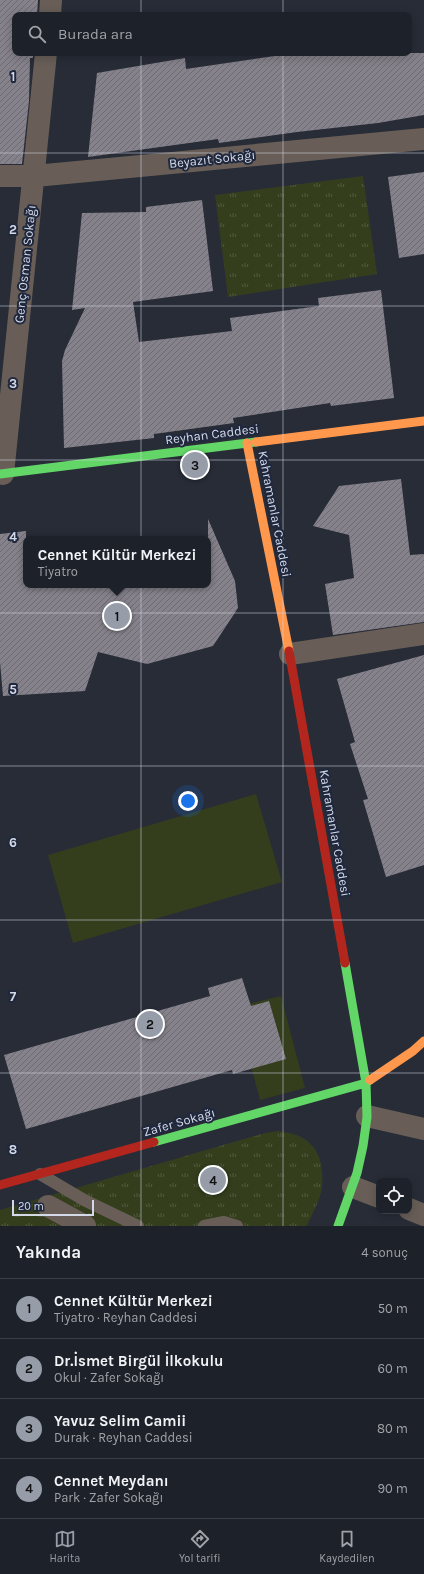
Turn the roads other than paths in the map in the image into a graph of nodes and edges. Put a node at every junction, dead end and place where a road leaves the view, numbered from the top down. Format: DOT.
graph roads {
  1 [pos="51,0"];
  2 [pos="50,12"];
  3 [pos="46,56"];
  4 [pos="424,139"];
  5 [pos="0,176"];
  6 [pos="35,176"];
  7 [pos="424,420"];
  8 [pos="247,443"];
  9 [pos="1,474"];
  10 [pos="424,634"];
  11 [pos="290,654"];
  12 [pos="424,1041"];
  13 [pos="366,1083"];
  14 [pos="367,1116"];
  15 [pos="424,1129"];
  16 [pos="40,1174"];
  17 [pos="0,1185"];
  18 [pos="354,1187"];
  19 [pos="376,1196"];
  20 [pos="48,1206"];
  21 [pos="412,1210"];
  22 [pos="424,1215"];
  23 [pos="85,1226"];
  24 [pos="138,1226"];
  25 [pos="204,1226"];
  26 [pos="237,1226"];
  27 [pos="338,1226"];
  1 -- 2 [label="street"];
  3 -- 6 [label="street, Genç Osman Sokağı"];
  4 -- 6 [label="street, Beyazıt Sokağı"];
  5 -- 6 [label="street, Beyazıt Sokağı"];
  6 -- 9 [label="street, Genç Osman Sokağı"];
  7 -- 8 [label="street, Reyhan Caddesi"];
  8 -- 9 [label="street, Reyhan Caddesi"];
  8 -- 11 [label="street, Kahramanlar Caddesi"];
  10 -- 11 [label="street"];
  11 -- 13 [label="street, Kahramanlar Caddesi"];
  12 -- 13 [label="street, Zafer Sokağı"];
  13 -- 14 [label="street, Kahramanlar Caddesi"];
  13 -- 16 [label="street, Zafer Sokağı"];
  14 -- 15 [label="street"];
  14 -- 18 [label="street, Kahramanlar Caddesi"];
  16 -- 17 [label="street, Zafer Sokağı"];
  16 -- 24 [label="lane"];
  18 -- 19 [label="street"];
  18 -- 27 [label="street, Kahramanlar Caddesi"];
  20 -- 23 [label="street"];
  21 -- 22 [label="street"];
  25 -- 26 [label="lane"];
}
